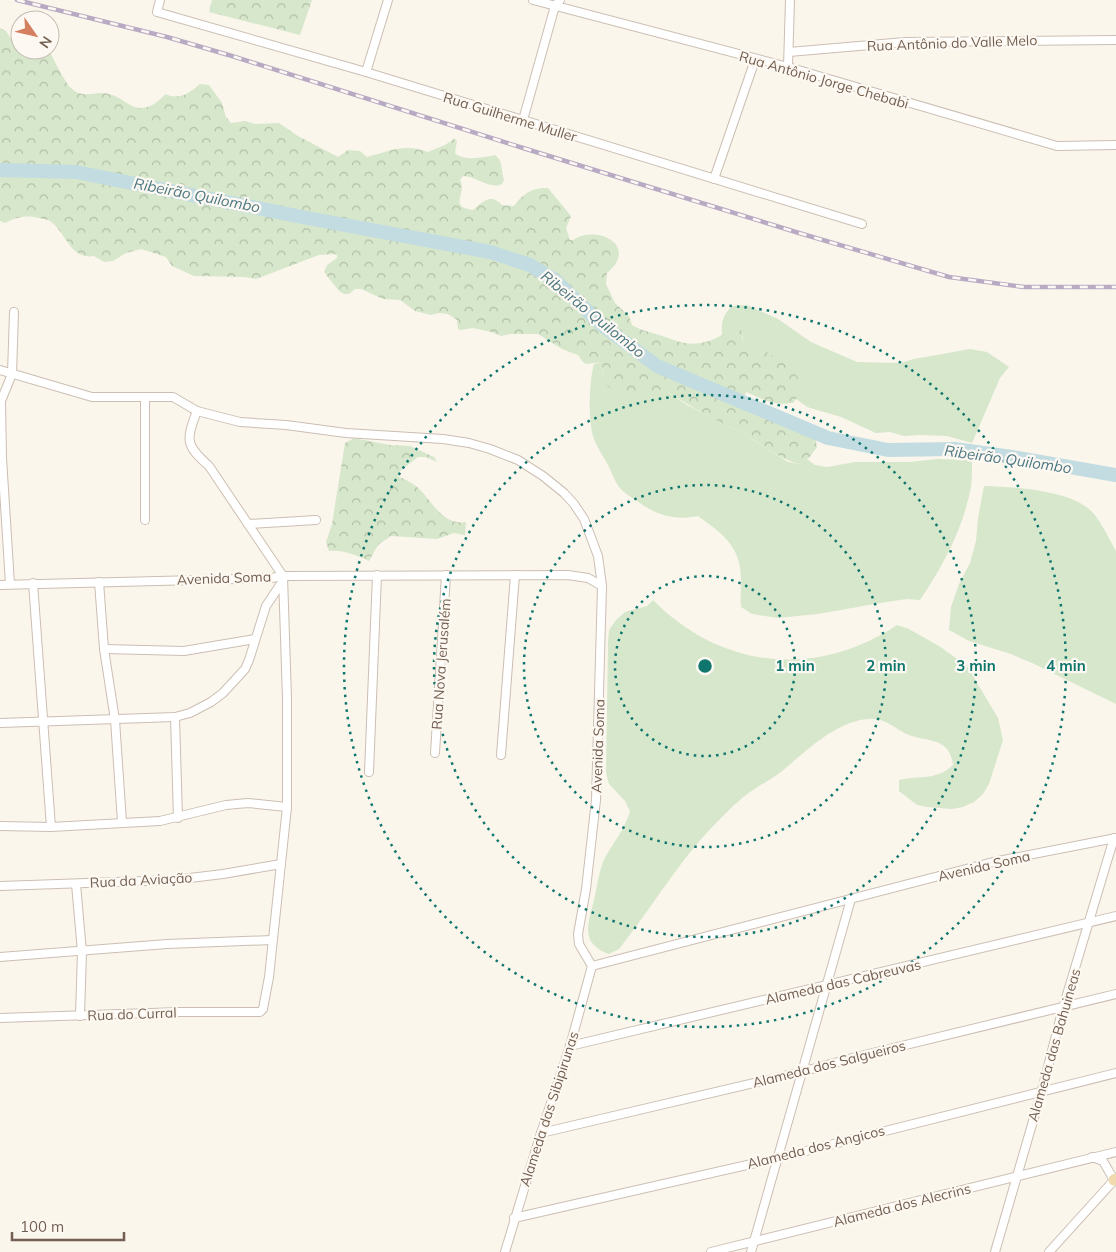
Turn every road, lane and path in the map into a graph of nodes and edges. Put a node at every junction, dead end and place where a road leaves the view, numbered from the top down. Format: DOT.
graph roads {
  1 [pos="160,0"];
  2 [pos="388,0"];
  3 [pos="533,0"];
  4 [pos="790,0"];
  5 [pos="557,3"];
  6 [pos="1116,40"];
  7 [pos="789,52"];
  8 [pos="755,60"];
  9 [pos="788,67"];
  10 [pos="366,72"];
  11 [pos="523,120"];
  12 [pos="1116,145"];
  13 [pos="714,179"];
  14 [pos="862,224"];
  15 [pos="14,312"];
  16 [pos="0,370"];
  17 [pos="12,374"];
  18 [pos="145,397"];
  19 [pos="196,412"];
  20 [pos="1,458"];
  21 [pos="145,520"];
  22 [pos="316,520"];
  23 [pos="248,524"];
  24 [pos="377,575"];
  25 [pos="446,575"];
  26 [pos="515,575"];
  27 [pos="282,579"];
  28 [pos="99,582"];
  29 [pos="33,583"];
  30 [pos="10,584"];
  31 [pos="0,585"];
  32 [pos="602,586"];
  33 [pos="255,639"];
  34 [pos="104,649"];
  35 [pos="175,717"];
  36 [pos="115,720"];
  37 [pos="44,722"];
  38 [pos="0,723"];
  39 [pos="435,754"];
  40 [pos="501,755"];
  41 [pos="370,772"];
  42 [pos="287,807"];
  43 [pos="178,818"];
  44 [pos="122,822"];
  45 [pos="0,826"];
  46 [pos="52,827"];
  47 [pos="1115,838"];
  48 [pos="280,864"];
  49 [pos="76,884"];
  50 [pos="0,886"];
  51 [pos="851,899"];
  52 [pos="1116,916"];
  53 [pos="1090,922"];
  54 [pos="272,940"];
  55 [pos="82,952"];
  56 [pos="0,957"];
  57 [pos="592,966"];
  58 [pos="827,986"];
  59 [pos="1116,994"];
  60 [pos="1063,1008"];
  61 [pos="80,1016"];
  62 [pos="0,1018"];
  63 [pos="570,1046"];
  64 [pos="801,1072"];
  65 [pos="1116,1073"];
  66 [pos="1042,1090"];
  67 [pos="541,1133"];
  68 [pos="1116,1152"];
  69 [pos="1092,1157"];
  70 [pos="778,1158"];
  71 [pos="1017,1176"];
  72 [pos="1115,1179"];
  73 [pos="514,1218"];
  74 [pos="753,1243"];
  75 [pos="505,1252"];
  76 [pos="711,1252"];
  77 [pos="751,1252"];
  78 [pos="995,1252"];
  79 [pos="1049,1252"];
  1 -- 10 [label="street, Rua Guilherme Muller"];
  2 -- 10 [label="street"];
  3 -- 5 [label="street, Rua Antônio Jorge Chebabi"];
  4 -- 7 [label="street"];
  5 -- 8 [label="street, Rua Antônio Jorge Chebabi"];
  5 -- 11 [label="street"];
  6 -- 7 [label="street, Rua Antônio do Valle Melo"];
  7 -- 9 [label="street"];
  8 -- 9 [label="street, Rua Antônio Jorge Chebabi"];
  8 -- 13 [label="street"];
  9 -- 12 [label="street, Rua Antônio Jorge Chebabi"];
  10 -- 11 [label="street, Rua Guilherme Muller"];
  11 -- 13 [label="street, Rua Guilherme Muller"];
  13 -- 14 [label="street, Rua Guilherme Muller"];
  15 -- 17 [label="street"];
  16 -- 17 [label="street"];
  17 -- 18 [label="street"];
  17 -- 20 [label="street"];
  18 -- 19 [label="street"];
  18 -- 21 [label="street"];
  19 -- 23 [label="street"];
  19 -- 32 [label="street"];
  20 -- 30 [label="street"];
  22 -- 23 [label="street"];
  23 -- 27 [label="street"];
  24 -- 25 [label="street, Avenida Soma"];
  24 -- 27 [label="street, Avenida Soma"];
  24 -- 41 [label="street"];
  25 -- 26 [label="street, Avenida Soma"];
  25 -- 39 [label="street, Rua Nova Jerusalém"];
  26 -- 32 [label="street, Avenida Soma"];
  26 -- 40 [label="street"];
  27 -- 28 [label="street, Avenida Soma"];
  27 -- 33 [label="street"];
  27 -- 42 [label="street"];
  28 -- 29 [label="street, Avenida Soma"];
  28 -- 34 [label="street"];
  29 -- 30 [label="street, Avenida Soma"];
  29 -- 37 [label="street"];
  30 -- 31 [label="street, Avenida Soma"];
  32 -- 57 [label="street, Avenida Soma"];
  33 -- 34 [label="street"];
  33 -- 35 [label="street"];
  34 -- 36 [label="street"];
  35 -- 36 [label="street"];
  35 -- 43 [label="street"];
  36 -- 37 [label="street"];
  36 -- 44 [label="street"];
  37 -- 38 [label="street"];
  37 -- 46 [label="street"];
  42 -- 43 [label="street"];
  42 -- 48 [label="street"];
  43 -- 44 [label="street"];
  44 -- 46 [label="street"];
  45 -- 46 [label="street"];
  47 -- 51 [label="street, Avenida Soma"];
  47 -- 53 [label="street, Alameda das Bahuineas"];
  48 -- 49 [label="street, Rua da Aviação"];
  48 -- 54 [label="street"];
  49 -- 50 [label="street, Rua da Aviação"];
  49 -- 55 [label="street"];
  51 -- 57 [label="street, Avenida Soma"];
  51 -- 58 [label="street"];
  52 -- 53 [label="street, Alameda das Cabreuvas"];
  53 -- 58 [label="street, Alameda das Cabreuvas"];
  53 -- 60 [label="street, Alameda das Bahuineas"];
  54 -- 55 [label="street"];
  54 -- 61 [label="street, Rua do Curral"];
  55 -- 56 [label="street"];
  55 -- 61 [label="street"];
  57 -- 63 [label="street, Alameda das Sibipirunas"];
  58 -- 63 [label="street, Alameda das Cabreuvas"];
  58 -- 64 [label="street"];
  59 -- 60 [label="street, Alameda dos Salgueiros"];
  60 -- 64 [label="street, Alameda dos Salgueiros"];
  60 -- 66 [label="street, Alameda das Bahuineas"];
  61 -- 62 [label="street, Rua do Curral"];
  63 -- 67 [label="street, Alameda das Sibipirunas"];
  64 -- 67 [label="street, Alameda dos Salgueiros"];
  64 -- 70 [label="street"];
  65 -- 66 [label="street, Alameda dos Angicos"];
  66 -- 70 [label="street, Alameda dos Angicos"];
  66 -- 71 [label="street, Alameda das Bahuineas"];
  67 -- 73 [label="street, Alameda das Sibipirunas"];
  68 -- 69 [label="street, Alameda dos Alecrins"];
  69 -- 71 [label="street, Alameda dos Alecrins"];
  69 -- 72 [label="street"];
  70 -- 73 [label="street, Alameda dos Angicos"];
  70 -- 74 [label="street"];
  71 -- 74 [label="street, Alameda dos Alecrins"];
  71 -- 78 [label="street, Alameda das Bahuineas"];
  72 -- 79 [label="street"];
  73 -- 75 [label="street, Alameda das Sibipirunas"];
  74 -- 76 [label="street, Alameda dos Alecrins"];
  74 -- 77 [label="street"];
}
